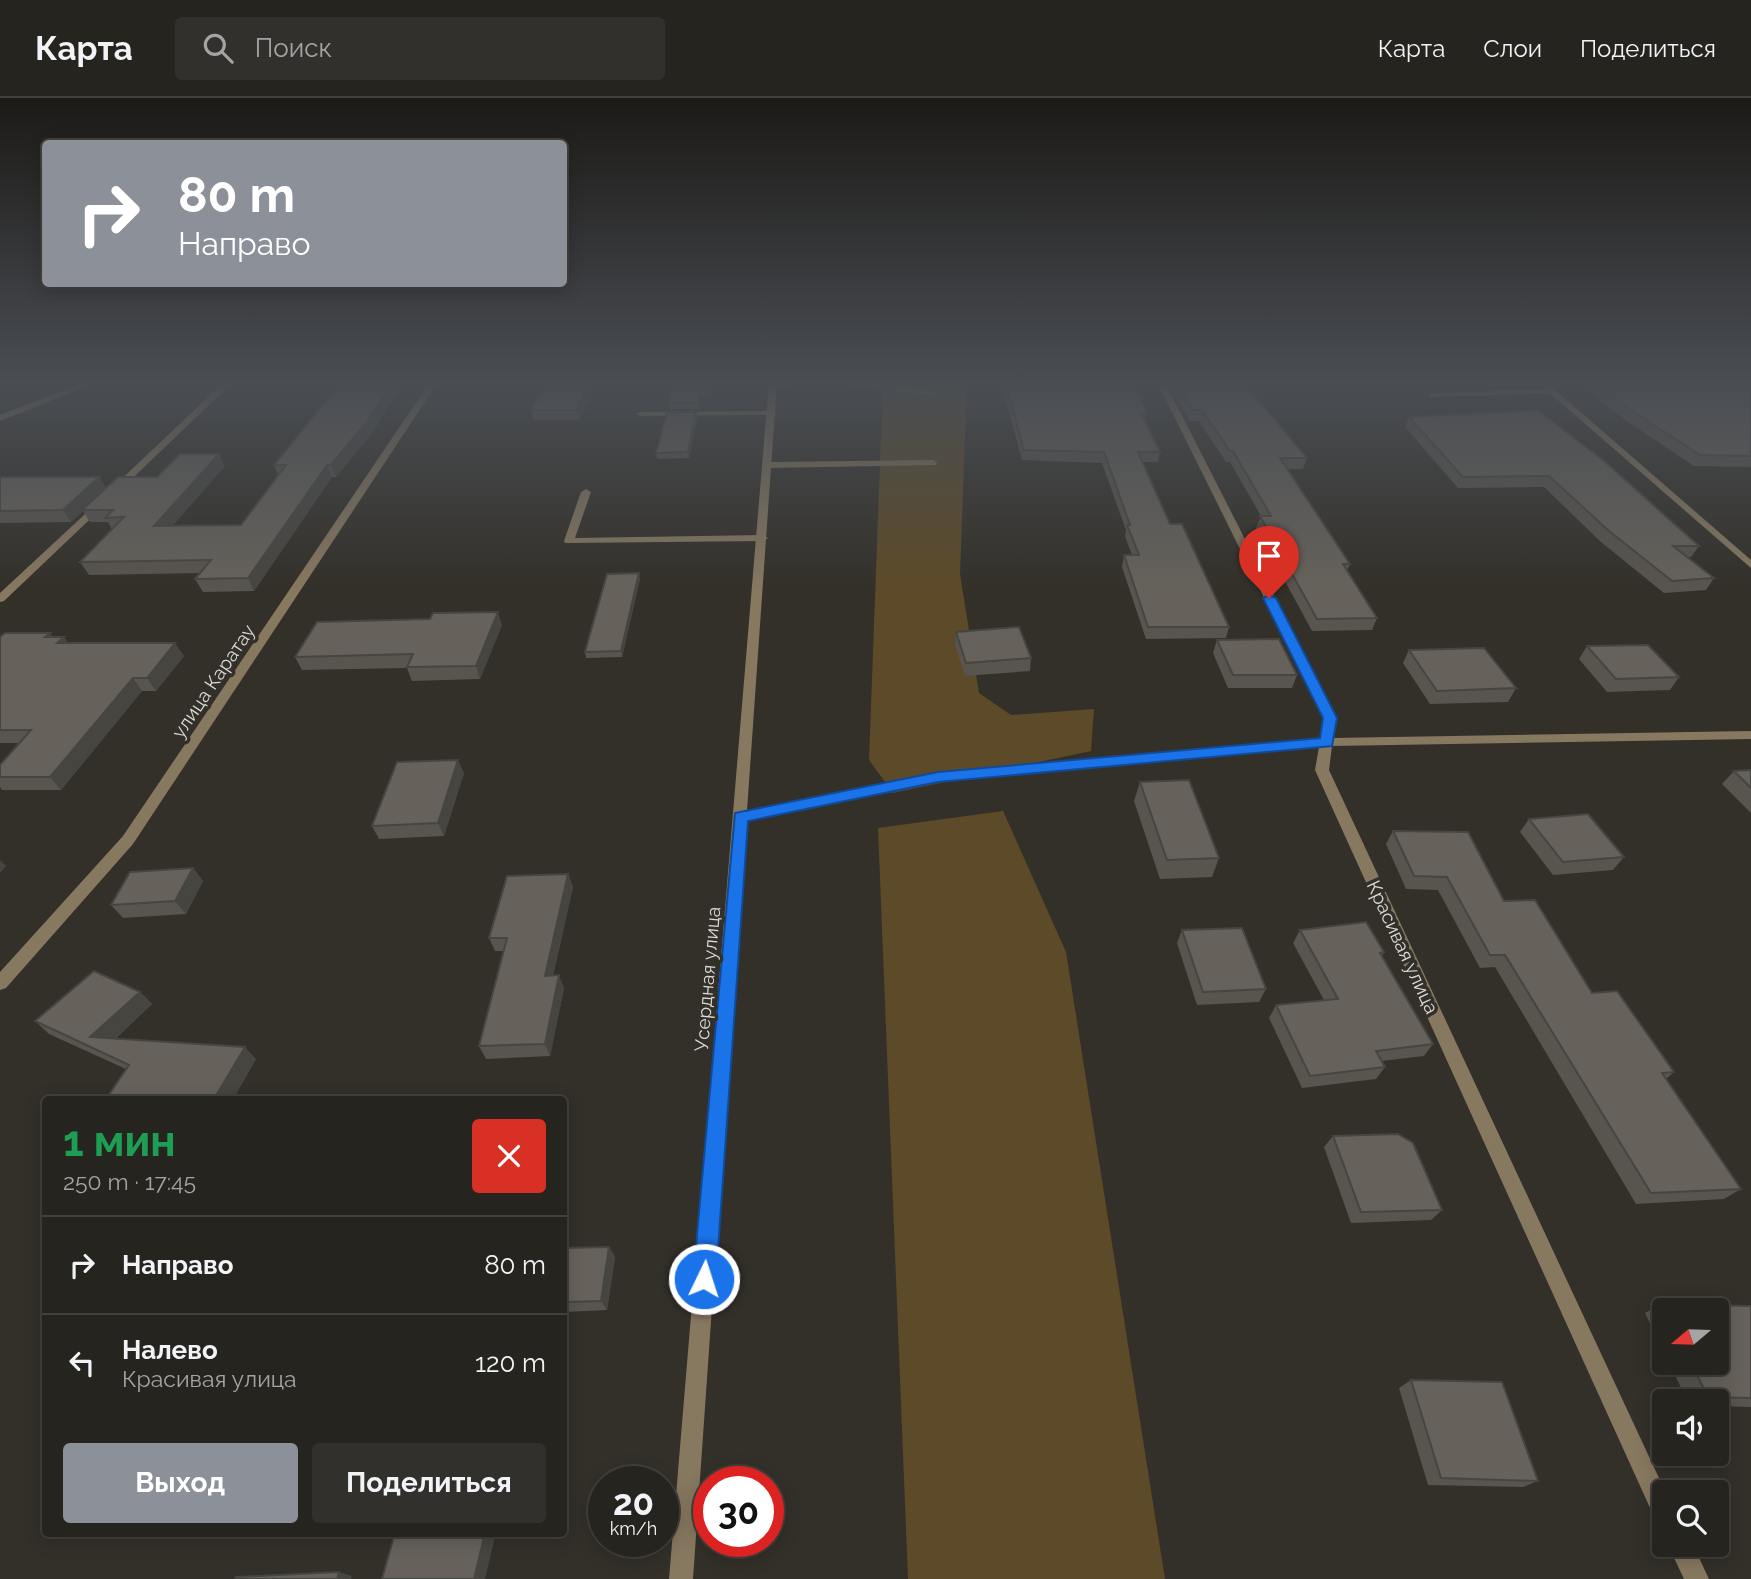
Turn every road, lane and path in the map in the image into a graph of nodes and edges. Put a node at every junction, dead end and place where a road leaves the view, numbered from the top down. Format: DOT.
graph roads {
  1 [pos="156,451"];
  2 [pos="388,451"];
  3 [pos="769,451"];
  4 [pos="1196,451"];
  5 [pos="1620,451"];
  6 [pos="933,463"];
  7 [pos="768,465"];
  8 [pos="586,492"];
  9 [pos="763,538"];
  10 [pos="1751,565"];
  11 [pos="0,599"];
  12 [pos="1751,735"];
  13 [pos="1327,742"];
  14 [pos="741,817"];
  15 [pos="0,983"];
  16 [pos="1652,1487"];
  17 [pos="1686,1557"];
  18 [pos="681,1579"];
  19 [pos="1697,1579"];
  1 -- 11 [label="street"];
  2 -- 15 [label="street, улица Каратау"];
  3 -- 7 [label="street, Усердная улица"];
  4 -- 13 [label="street, Красивая улица"];
  5 -- 10 [label="street"];
  6 -- 7 [label="street"];
  7 -- 9 [label="street, Усердная улица"];
  8 -- 9 [label="street"];
  9 -- 14 [label="street, Усердная улица"];
  12 -- 13 [label="street"];
  13 -- 14 [label="street"];
  13 -- 16 [label="street, Красивая улица"];
  14 -- 18 [label="street, Усердная улица"];
  17 -- 19 [label="street"];
}
